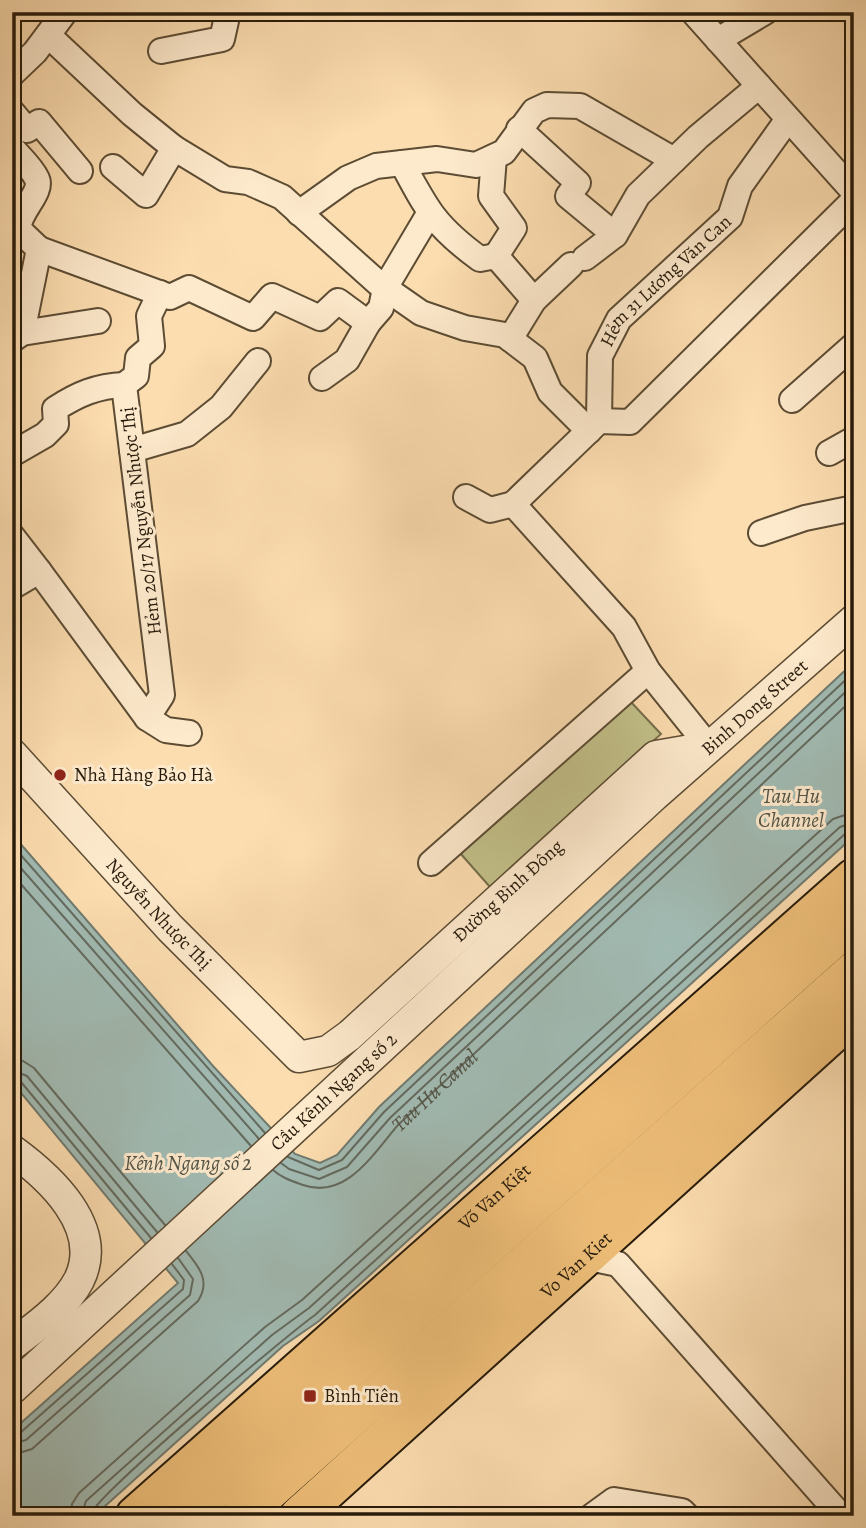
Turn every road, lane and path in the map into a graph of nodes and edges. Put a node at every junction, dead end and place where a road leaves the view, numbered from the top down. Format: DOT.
graph roads {
  1 [pos="65,12"];
  2 [pos="228,12"];
  3 [pos="693,12"];
  4 [pos="765,12"];
  5 [pos="48,35"];
  6 [pos="718,40"];
  7 [pos="161,51"];
  8 [pos="12,74"];
  9 [pos="759,86"];
  10 [pos="12,112"];
  11 [pos="788,119"];
  12 [pos="519,129"];
  13 [pos="12,148"];
  14 [pos="174,148"];
  15 [pos="494,157"];
  16 [pos="674,160"];
  17 [pos="402,163"];
  18 [pos="113,167"];
  19 [pos="80,171"];
  20 [pos="854,192"];
  21 [pos="854,200"];
  22 [pos="299,213"];
  23 [pos="429,214"];
  24 [pos="615,235"];
  25 [pos="39,249"];
  26 [pos="496,256"];
  27 [pos="385,288"];
  28 [pos="165,295"];
  29 [pos="534,300"];
  30 [pos="98,321"];
  31 [pos="369,323"];
  32 [pos="17,336"];
  33 [pos="510,339"];
  34 [pos="854,345"];
  35 [pos="258,361"];
  36 [pos="322,378"];
  37 [pos="124,386"];
  38 [pos="792,400"];
  39 [pos="594,426"];
  40 [pos="854,439"];
  41 [pos="132,450"];
  42 [pos="829,453"];
  43 [pos="12,454"];
  44 [pos="466,497"];
  45 [pos="513,504"];
  46 [pos="854,508"];
  47 [pos="761,533"];
  48 [pos="12,536"];
  49 [pos="39,571"];
  50 [pos="12,587"];
  51 [pos="854,620"];
  52 [pos="648,671"];
  53 [pos="147,718"];
  54 [pos="189,733"];
  55 [pos="709,747"];
  56 [pos="12,754"];
  57 [pos="654,795"];
  58 [pos="431,863"];
  59 [pos="854,878"];
  60 [pos="854,897"];
  61 [pos="854,920"];
  62 [pos="854,971"];
  63 [pos="854,1014"];
  64 [pos="314,1054"];
  65 [pos="12,1150"];
  66 [pos="601,1261"];
  67 [pos="12,1345"];
  68 [pos="12,1389"];
  69 [pos="135,1516"];
  70 [pos="160,1516"];
  71 [pos="185,1516"];
  72 [pos="241,1516"];
  73 [pos="299,1516"];
  74 [pos="593,1516"];
  75 [pos="687,1516"];
  76 [pos="841,1516"];
  1 -- 5 [label="street"];
  2 -- 7 [label="street"];
  3 -- 6 [label="street"];
  4 -- 6 [label="street"];
  5 -- 8 [label="street"];
  5 -- 14 [label="street"];
  6 -- 9 [label="street"];
  9 -- 11 [label="street"];
  9 -- 16 [label="street"];
  10 -- 19 [label="street"];
  11 -- 20 [label="street"];
  11 -- 39 [label="street, Hẻm 31 Lương Văn Can"];
  12 -- 15 [label="street"];
  12 -- 16 [label="street"];
  12 -- 24 [label="street"];
  13 -- 25 [label="street"];
  14 -- 18 [label="street"];
  14 -- 22 [label="street"];
  15 -- 17 [label="street"];
  15 -- 26 [label="street"];
  16 -- 24 [label="street"];
  17 -- 22 [label="street"];
  17 -- 23 [label="street"];
  21 -- 39 [label="street"];
  22 -- 27 [label="street"];
  23 -- 26 [label="street"];
  23 -- 27 [label="street"];
  24 -- 29 [label="street"];
  25 -- 28 [label="street"];
  25 -- 32 [label="street"];
  26 -- 29 [label="street"];
  27 -- 31 [label="street"];
  27 -- 33 [label="street"];
  28 -- 31 [label="street"];
  28 -- 37 [label="street, Hẻm 20/17 Nguyễn Nhược Thị"];
  29 -- 33 [label="street"];
  30 -- 32 [label="street"];
  31 -- 36 [label="street"];
  33 -- 39 [label="street"];
  34 -- 38 [label="street"];
  35 -- 41 [label="street"];
  37 -- 41 [label="street, Hẻm 20/17 Nguyễn Nhược Thị"];
  37 -- 43 [label="street"];
  39 -- 45 [label="street"];
  40 -- 42 [label="street"];
  41 -- 53 [label="street, Hẻm 20/17 Nguyễn Nhược Thị"];
  44 -- 45 [label="street"];
  45 -- 52 [label="street"];
  46 -- 47 [label="street"];
  48 -- 49 [label="street"];
  49 -- 50 [label="street"];
  49 -- 53 [label="street"];
  51 -- 55 [label="street, Binh Dong Street"];
  52 -- 55 [label="street"];
  52 -- 58 [label="street"];
  53 -- 54 [label="street"];
  55 -- 57 [label="street, Binh Dong Street"];
  55 -- 64 [label="street, Đường Bình Đông"];
  56 -- 64 [label="street, Nguyễn Nhược Thị"];
  57 -- 68 [label="street, Cầu Kênh Ngang số 2"];
  59 -- 69 [label="main road, Võ Văn Kiệt"];
  60 -- 70 [label="main road, Võ Văn Kiệt"];
  61 -- 71 [label="main road, Võ Văn Kiệt"];
  62 -- 72 [label="main road"];
  63 -- 66 [label="main road, Vo Van Kiet"];
  65 -- 67 [label="street"];
  66 -- 73 [label="main road, Vo Van Kiet"];
  66 -- 76 [label="street"];
  74 -- 75 [label="street"];
}
